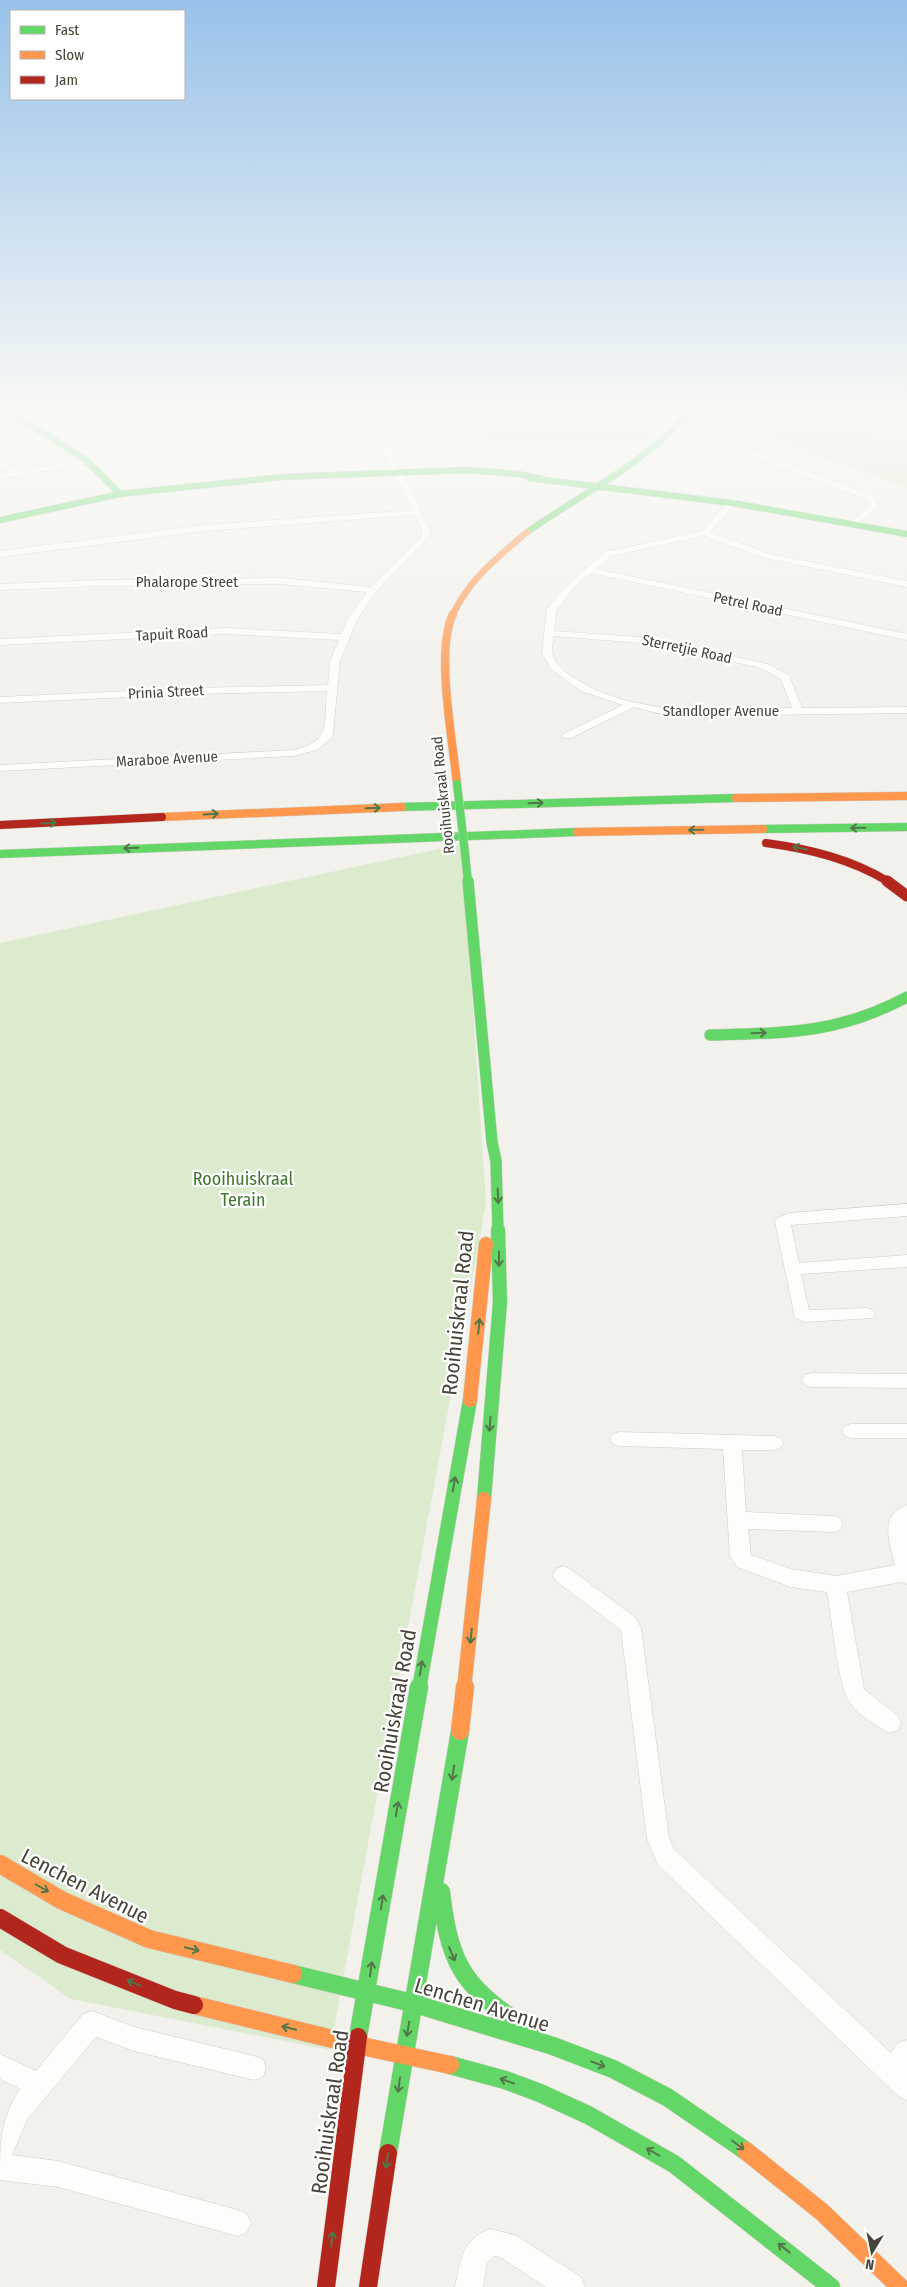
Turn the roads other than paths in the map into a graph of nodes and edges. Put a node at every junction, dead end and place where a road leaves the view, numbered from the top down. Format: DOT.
graph roads {
  1 [pos="328,519"];
  2 [pos="421,519"];
  3 [pos="549,519"];
  4 [pos="718,519"];
  5 [pos="823,519"];
  6 [pos="859,519"];
  7 [pos="853,524"];
  8 [pos="705,533"];
  9 [pos="907,534"];
  10 [pos="0,554"];
  11 [pos="588,570"];
  12 [pos="907,584"];
  13 [pos="0,587"];
  14 [pos="373,590"];
  15 [pos="548,633"];
  16 [pos="344,637"];
  17 [pos="907,637"];
  18 [pos="0,642"];
  19 [pos="332,688"];
  20 [pos="0,700"];
  21 [pos="630,704"];
  22 [pos="907,710"];
  23 [pos="798,711"];
  24 [pos="567,736"];
  25 [pos="0,768"];
  26 [pos="907,796"];
  27 [pos="0,825"];
  28 [pos="907,827"];
  29 [pos="160,847"];
  30 [pos="0,854"];
  31 [pos="907,896"];
  32 [pos="907,997"];
  33 [pos="710,1035"];
  34 [pos="492,1142"];
  35 [pos="907,1210"];
  36 [pos="907,1261"];
  37 [pos="792,1269"];
  38 [pos="867,1314"];
  39 [pos="812,1380"];
  40 [pos="907,1381"];
  41 [pos="851,1431"];
  42 [pos="907,1431"];
  43 [pos="619,1439"];
  44 [pos="732,1442"];
  45 [pos="774,1443"];
  46 [pos="907,1514"];
  47 [pos="737,1520"];
  48 [pos="833,1524"];
  49 [pos="907,1574"];
  50 [pos="563,1575"];
  51 [pos="836,1585"];
  52 [pos="890,1723"];
  53 [pos="440,1854"];
  54 [pos="0,1864"];
  55 [pos="0,1918"];
  56 [pos="367,1992"];
  57 [pos="412,2003"];
  58 [pos="357,2045"];
  59 [pos="553,2046"];
  60 [pos="907,2052"];
  61 [pos="403,2056"];
  62 [pos="0,2066"];
  63 [pos="254,2068"];
  64 [pos="900,2079"];
  65 [pos="38,2085"];
  66 [pos="0,2153"];
  67 [pos="0,2167"];
  68 [pos="238,2223"];
  69 [pos="326,2287"];
  70 [pos="368,2287"];
  71 [pos="469,2287"];
  72 [pos="570,2287"];
  73 [pos="831,2287"];
  74 [pos="900,2287"];
  1 -- 10 [label="street"];
  2 -- 14 [label="street"];
  3 -- 34 [label="main road, Rooihuiskraal Road, bridge"];
  4 -- 8 [label="street"];
  5 -- 7 [label="main road"];
  6 -- 7 [label="street"];
  7 -- 9 [label="main road"];
  8 -- 11 [label="street, Standloper Avenue"];
  8 -- 12 [label="street"];
  11 -- 15 [label="street, Standloper Avenue"];
  11 -- 17 [label="street, Petrel Road"];
  13 -- 14 [label="street, Phalarope Street"];
  14 -- 16 [label="street"];
  15 -- 21 [label="street, Standloper Avenue"];
  15 -- 23 [label="street, Sterretjie Road"];
  16 -- 18 [label="street, Tapuit Road"];
  16 -- 19 [label="street"];
  19 -- 20 [label="street, Prinia Street"];
  19 -- 25 [label="street, Maraboe Avenue"];
  21 -- 23 [label="street, Standloper Avenue"];
  21 -- 24 [label="street"];
  22 -- 23 [label="street, Standloper Avenue"];
  27 -- 26 [label="main road, one-way"];
  28 -- 29 [label="main road, one-way"];
  29 -- 30 [label="main road, one-way"];
  31 -- 29 [label="main road, one-way"];
  33 -- 32 [label="main road, one-way"];
  34 -- 53 [label="main road, Rooihuiskraal Road, one-way"];
  56 -- 34 [label="main road, Rooihuiskraal Road, one-way"];
  35 -- 37 [label="street"];
  36 -- 37 [label="street"];
  37 -- 38 [label="street"];
  39 -- 40 [label="street"];
  41 -- 42 [label="street"];
  43 -- 44 [label="street"];
  44 -- 45 [label="street"];
  44 -- 47 [label="street"];
  46 -- 49 [label="street"];
  47 -- 48 [label="street"];
  47 -- 51 [label="street"];
  49 -- 51 [label="street"];
  50 -- 64 [label="street"];
  51 -- 52 [label="street"];
  53 -- 57 [label="main road, Rooihuiskraal Road"];
  53 -- 59 [label="main road, one-way"];
  54 -- 56 [label="main road, Lenchen Avenue, one-way"];
  58 -- 55 [label="main road, one-way"];
  56 -- 57 [label="main road, Lenchen Avenue"];
  56 -- 58 [label="main road, Rooihuiskraal Road"];
  57 -- 59 [label="main road, Lenchen Avenue"];
  57 -- 61 [label="main road, Rooihuiskraal Road, one-way"];
  58 -- 61 [label="main road"];
  69 -- 58 [label="main road, Rooihuiskraal Road, one-way"];
  59 -- 74 [label="main road, Lenchen Avenue, one-way"];
  60 -- 64 [label="street"];
  61 -- 70 [label="main road, Rooihuiskraal Road, one-way"];
  73 -- 61 [label="main road, one-way"];
  62 -- 65 [label="street"];
  63 -- 65 [label="street"];
  65 -- 66 [label="street"];
  67 -- 68 [label="street"];
  71 -- 72 [label="street"];
}
